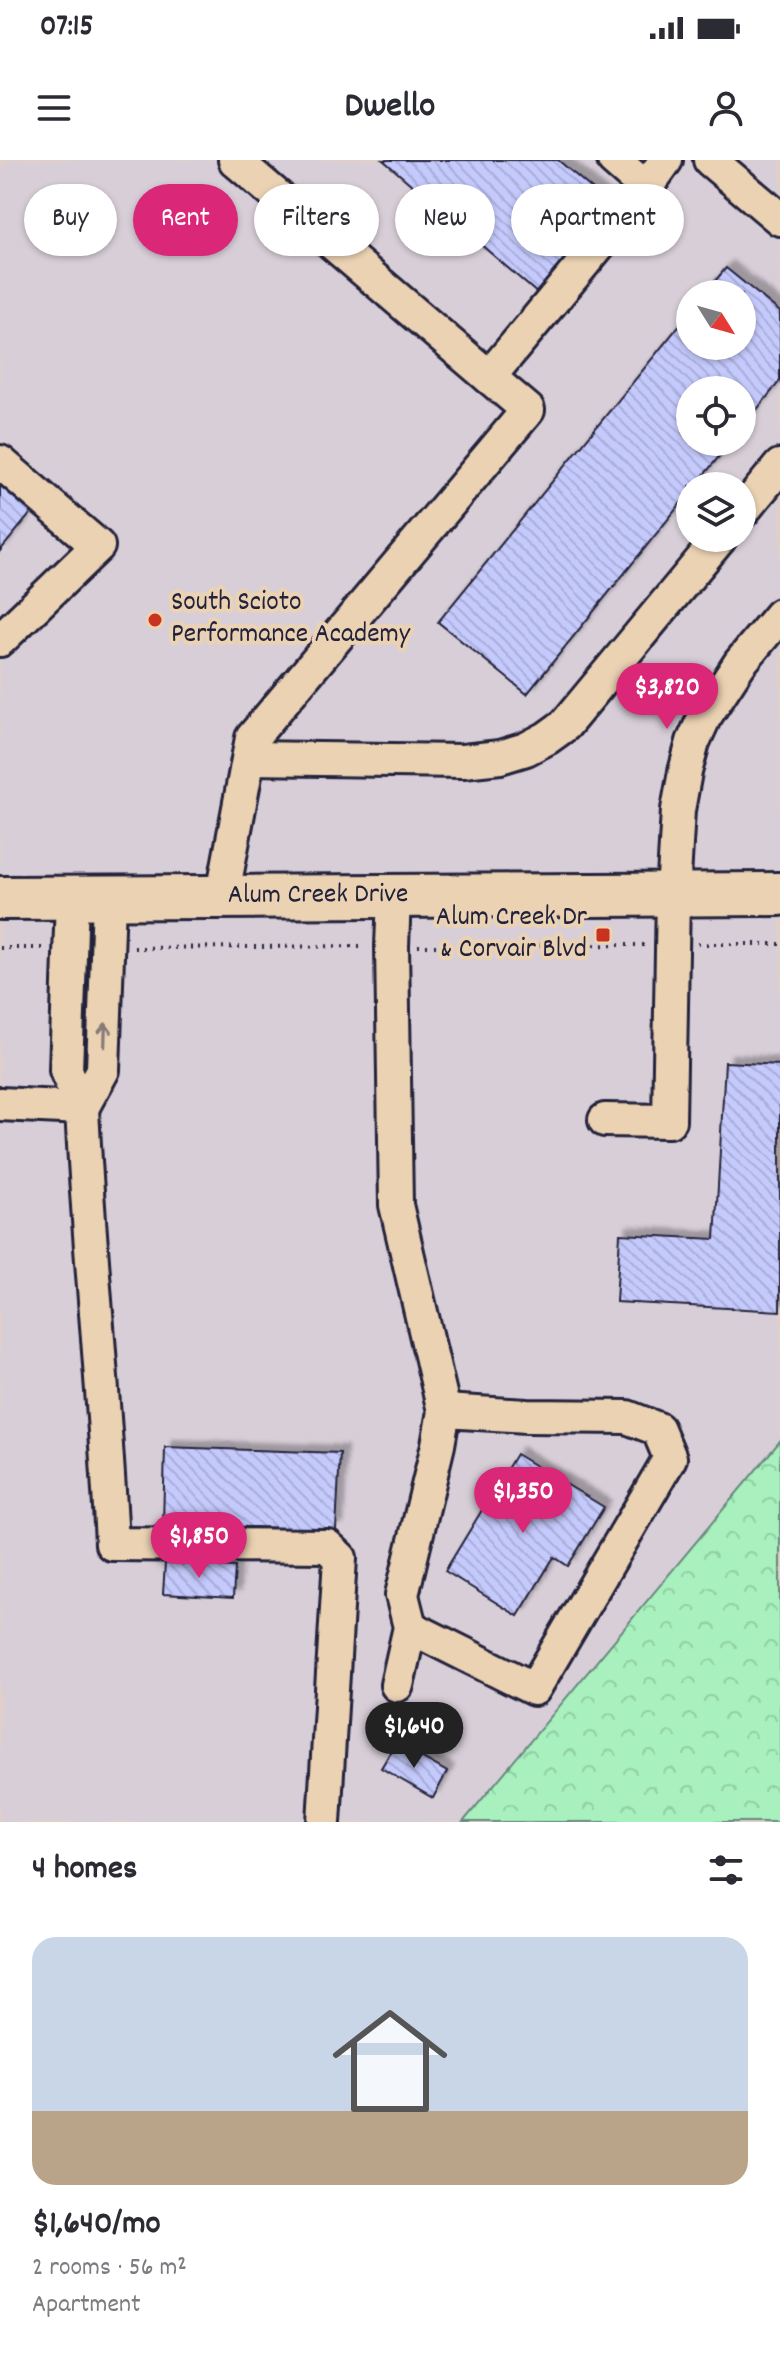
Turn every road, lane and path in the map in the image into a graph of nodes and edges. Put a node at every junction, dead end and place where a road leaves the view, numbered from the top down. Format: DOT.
graph roads {
  1 [pos="235,160"];
  2 [pos="614,160"];
  3 [pos="666,160"];
  4 [pos="710,160"];
  5 [pos="641,184"];
  6 [pos="649,184"];
  7 [pos="780,219"];
  8 [pos="590,256"];
  9 [pos="489,377"];
  10 [pos="0,462"];
  11 [pos="780,466"];
  12 [pos="756,495"];
  13 [pos="708,552"];
  14 [pos="780,615"];
  15 [pos="0,640"];
  16 [pos="249,758"];
  17 [pos="780,894"];
  18 [pos="673,895"];
  19 [pos="394,897"];
  20 [pos="0,898"];
  21 [pos="90,899"];
  22 [pos="222,899"];
  23 [pos="0,1104"];
  24 [pos="82,1108"];
  25 [pos="605,1120"];
  26 [pos="444,1411"];
  27 [pos="410,1627"];
  28 [pos="397,1685"];
  29 [pos="324,1822"];
  1 -- 9 [label="street"];
  2 -- 5 [label="street"];
  3 -- 6 [label="street"];
  4 -- 7 [label="street"];
  8 -- 9 [label="street"];
  9 -- 16 [label="street"];
  10 -- 15 [label="street"];
  11 -- 12 [label="street"];
  13 -- 16 [label="street"];
  14 -- 18 [label="street"];
  16 -- 22 [label="street"];
  17 -- 18 [label="main road, Alum Creek Drive"];
  18 -- 19 [label="main road, Alum Creek Drive"];
  18 -- 25 [label="street"];
  19 -- 22 [label="main road, Alum Creek Drive"];
  19 -- 26 [label="street"];
  20 -- 21 [label="main road, Alum Creek Drive"];
  21 -- 22 [label="main road, Alum Creek Drive"];
  21 -- 24 [label="street"];
  23 -- 24 [label="street"];
  24 -- 29 [label="street"];
  26 -- 27 [label="street"];
  26 -- 27 [label="street"];
  27 -- 28 [label="street"];
}
